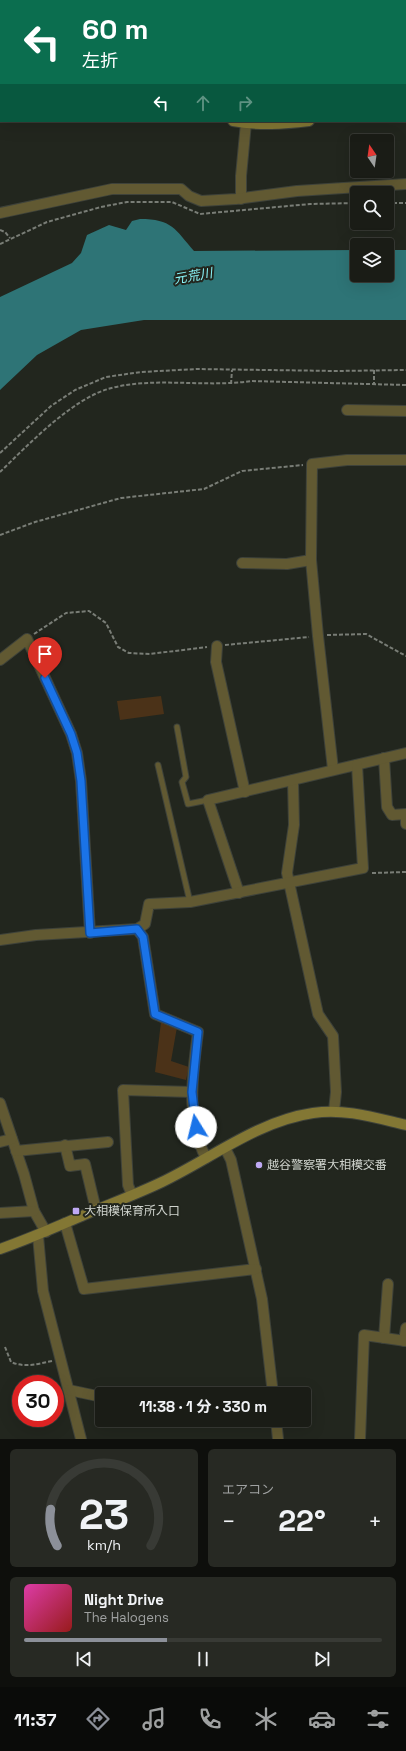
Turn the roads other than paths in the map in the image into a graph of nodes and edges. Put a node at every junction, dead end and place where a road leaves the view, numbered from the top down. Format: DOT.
graph roads {
  1 [pos="240,122"];
  2 [pos="292,122"];
  3 [pos="246,123"];
  4 [pos="406,184"];
  5 [pos="241,198"];
  6 [pos="0,213"];
  7 [pos="347,410"];
  8 [pos="406,411"];
  9 [pos="406,460"];
  10 [pos="311,560"];
  11 [pos="242,563"];
  12 [pos="217,646"];
  13 [pos="0,660"];
  14 [pos="177,726"];
  15 [pos="406,753"];
  16 [pos="384,758"];
  17 [pos="357,764"];
  18 [pos="158,766"];
  19 [pos="333,769"];
  20 [pos="293,780"];
  21 [pos="245,792"];
  22 [pos="208,800"];
  23 [pos="406,824"];
  24 [pos="288,882"];
  25 [pos="239,893"];
  26 [pos="190,902"];
  27 [pos="137,929"];
  28 [pos="90,933"];
  29 [pos="0,940"];
  30 [pos="192,1092"];
  31 [pos="0,1103"];
  32 [pos="334,1111"];
  33 [pos="406,1125"];
  34 [pos="12,1139"];
  35 [pos="0,1142"];
  36 [pos="108,1142"];
  37 [pos="65,1145"];
  38 [pos="225,1148"];
  39 [pos="16,1151"];
  40 [pos="206,1158"];
  41 [pos="132,1195"];
  42 [pos="96,1210"];
  43 [pos="34,1211"];
  44 [pos="0,1213"];
  45 [pos="65,1223"];
  46 [pos="42,1234"];
  47 [pos="0,1249"];
  48 [pos="256,1269"];
  49 [pos="388,1284"];
  50 [pos="406,1328"];
  51 [pos="384,1338"];
  52 [pos="405,1341"];
  53 [pos="272,1387"];
  54 [pos="69,1390"];
  55 [pos="95,1396"];
  56 [pos="277,1427"];
  57 [pos="80,1439"];
  58 [pos="278,1439"];
  59 [pos="360,1439"];
  1 -- 3 [label="street"];
  2 -- 3 [label="street"];
  3 -- 5 [label="street"];
  4 -- 5 [label="street"];
  5 -- 6 [label="street"];
  7 -- 8 [label="street"];
  9 -- 10 [label="street"];
  10 -- 11 [label="street"];
  10 -- 19 [label="street"];
  12 -- 21 [label="street"];
  13 -- 28 [label="street"];
  14 -- 22 [label="lane"];
  15 -- 16 [label="street"];
  16 -- 17 [label="street"];
  16 -- 23 [label="street"];
  17 -- 19 [label="street"];
  17 -- 24 [label="street"];
  18 -- 26 [label="lane"];
  19 -- 20 [label="street"];
  20 -- 21 [label="street"];
  20 -- 24 [label="street"];
  21 -- 22 [label="street"];
  22 -- 25 [label="street"];
  24 -- 25 [label="street"];
  24 -- 32 [label="street"];
  25 -- 26 [label="street"];
  26 -- 27 [label="street"];
  27 -- 28 [label="street"];
  27 -- 30 [label="street"];
  28 -- 29 [label="street"];
  30 -- 40 [label="street"];
  30 -- 41 [label="street"];
  31 -- 34 [label="street"];
  32 -- 33 [label="street"];
  32 -- 38 [label="street"];
  34 -- 35 [label="street"];
  34 -- 39 [label="street"];
  36 -- 37 [label="street"];
  37 -- 39 [label="street"];
  37 -- 42 [label="street"];
  38 -- 40 [label="street"];
  38 -- 48 [label="street"];
  39 -- 43 [label="street"];
  40 -- 41 [label="street"];
  41 -- 42 [label="street"];
  42 -- 45 [label="street"];
  43 -- 44 [label="street"];
  43 -- 46 [label="street"];
  45 -- 46 [label="street"];
  45 -- 48 [label="street"];
  46 -- 47 [label="street"];
  46 -- 54 [label="street"];
  48 -- 53 [label="street"];
  49 -- 51 [label="street"];
  50 -- 52 [label="street"];
  51 -- 52 [label="street"];
  51 -- 59 [label="street"];
  54 -- 55 [label="street"];
  54 -- 57 [label="street"];
  56 -- 58 [label="street"];
}
